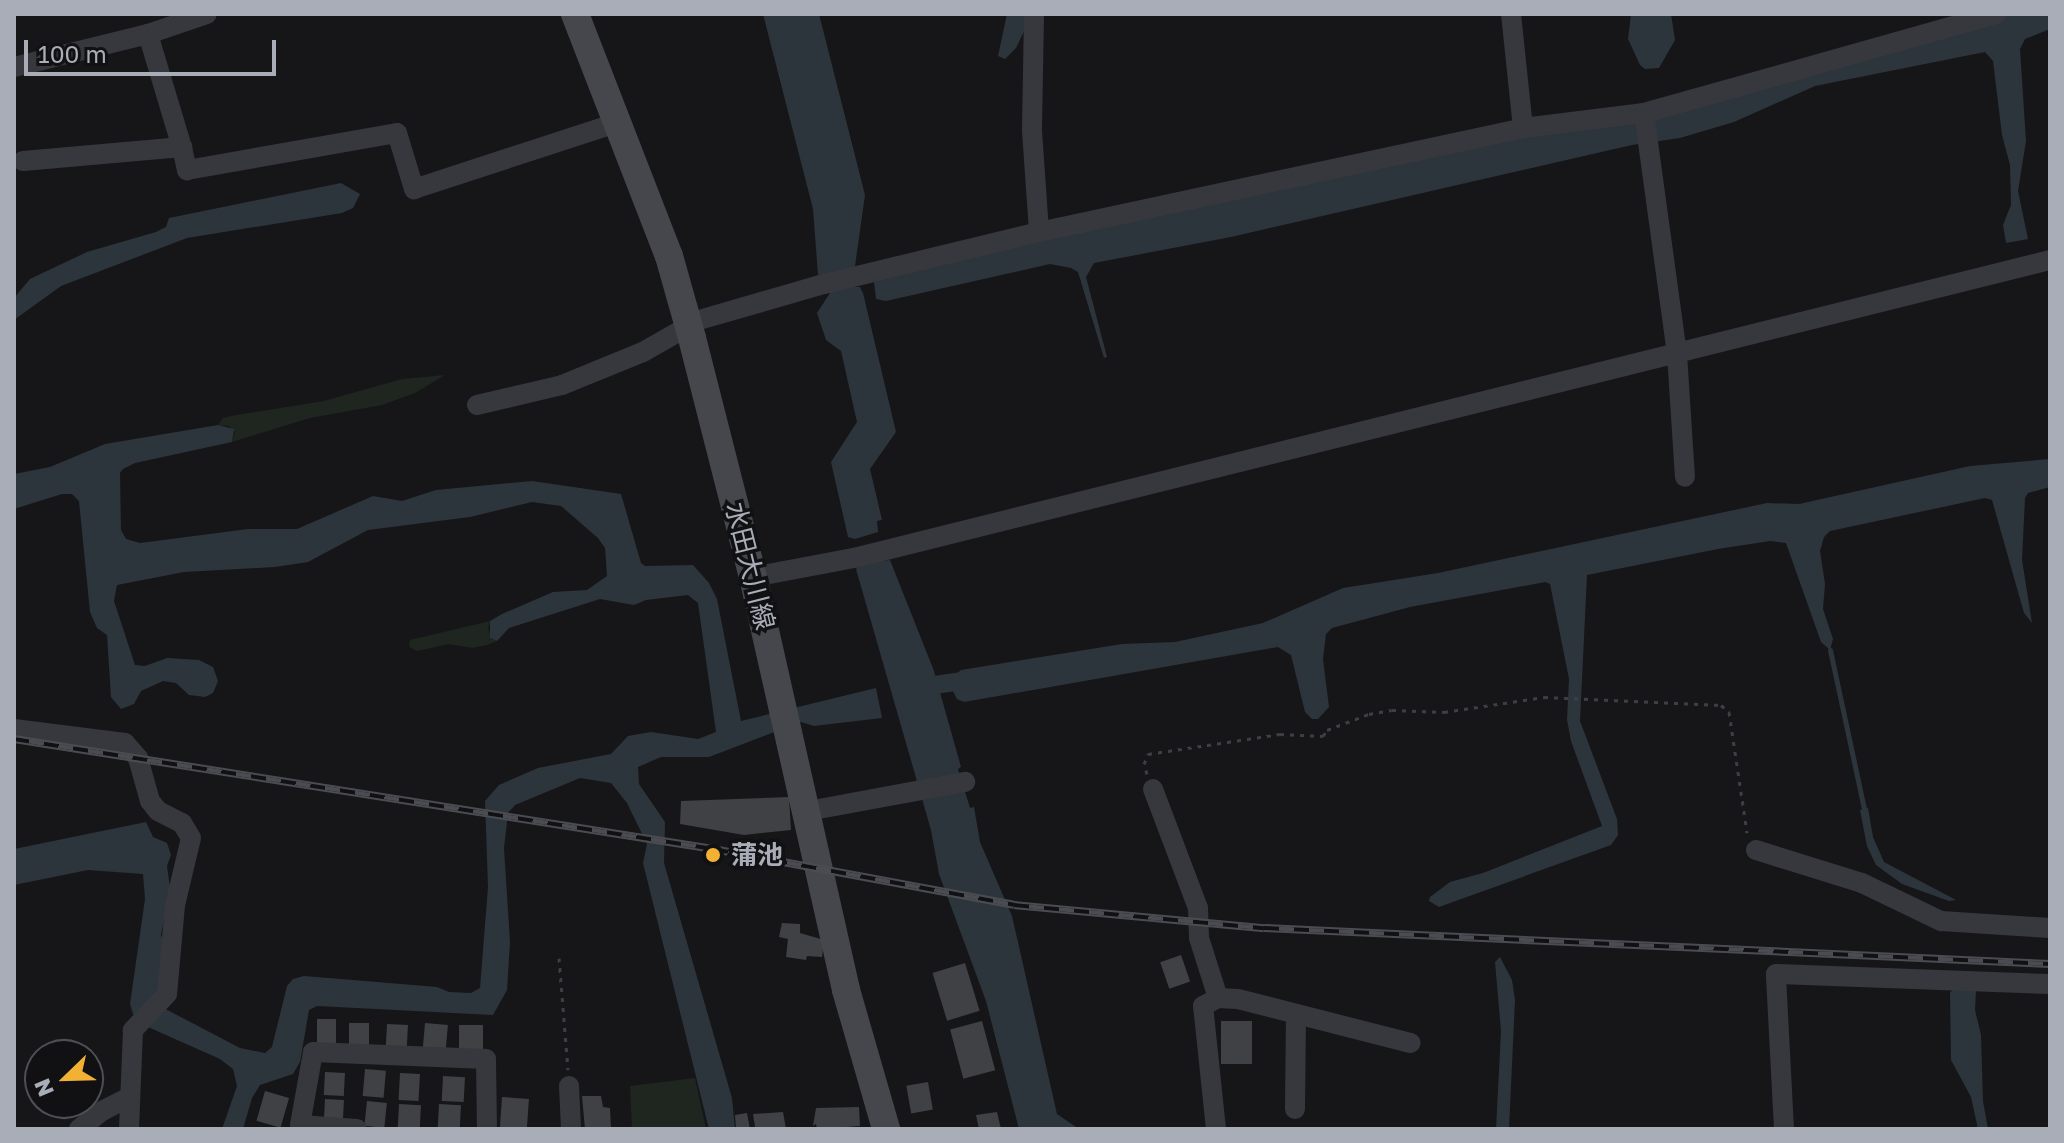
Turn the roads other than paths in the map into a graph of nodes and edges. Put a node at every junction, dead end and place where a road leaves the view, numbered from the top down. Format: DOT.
graph roads {
  1 [pos="207,14"];
  2 [pos="575,14"];
  3 [pos="1034,14"];
  4 [pos="1511,14"];
  5 [pos="1996,14"];
  6 [pos="148,34"];
  7 [pos="14,67"];
  8 [pos="1644,113"];
  9 [pos="619,122"];
  10 [pos="1523,128"];
  11 [pos="182,147"];
  12 [pos="23,161"];
  13 [pos="1039,232"];
  14 [pos="2050,260"];
  15 [pos="688,324"];
  16 [pos="1677,354"];
  17 [pos="477,405"];
  18 [pos="1685,477"];
  19 [pos="753,577"];
  20 [pos="14,729"];
  21 [pos="965,782"];
  22 [pos="1153,789"];
  23 [pos="808,811"];
  24 [pos="1756,850"];
  25 [pos="2050,928"];
  26 [pos="2050,984"];
  27 [pos="1218,998"];
  28 [pos="1296,1015"];
  29 [pos="1410,1043"];
  30 [pos="569,1086"];
  31 [pos="130,1097"];
  32 [pos="1295,1109"];
  33 [pos="79,1129"];
  34 [pos="129,1129"];
  35 [pos="357,1129"];
  36 [pos="487,1129"];
  37 [pos="571,1129"];
  38 [pos="886,1129"];
  39 [pos="1216,1129"];
  40 [pos="1784,1129"];
  1 -- 6 [label="street"];
  2 -- 9 [label="main road, 水田大川線"];
  3 -- 13 [label="street"];
  4 -- 10 [label="street"];
  5 -- 8 [label="street"];
  6 -- 7 [label="street"];
  6 -- 11 [label="street"];
  8 -- 10 [label="street"];
  8 -- 16 [label="street"];
  9 -- 11 [label="street"];
  9 -- 15 [label="main road, 水田大川線"];
  10 -- 13 [label="street"];
  11 -- 12 [label="street"];
  13 -- 15 [label="street"];
  14 -- 16 [label="street"];
  15 -- 17 [label="street"];
  15 -- 19 [label="main road, 水田大川線"];
  16 -- 18 [label="street"];
  16 -- 19 [label="street"];
  19 -- 23 [label="main road, 水田大川線"];
  20 -- 31 [label="street"];
  21 -- 23 [label="street"];
  22 -- 27 [label="street"];
  23 -- 38 [label="main road, 水田大川線"];
  24 -- 25 [label="street"];
  26 -- 40 [label="street"];
  27 -- 28 [label="street"];
  27 -- 39 [label="street"];
  28 -- 29 [label="street"];
  28 -- 32 [label="street"];
  30 -- 37 [label="street"];
  31 -- 33 [label="street"];
  31 -- 34 [label="street"];
  35 -- 36 [label="street"];
}
